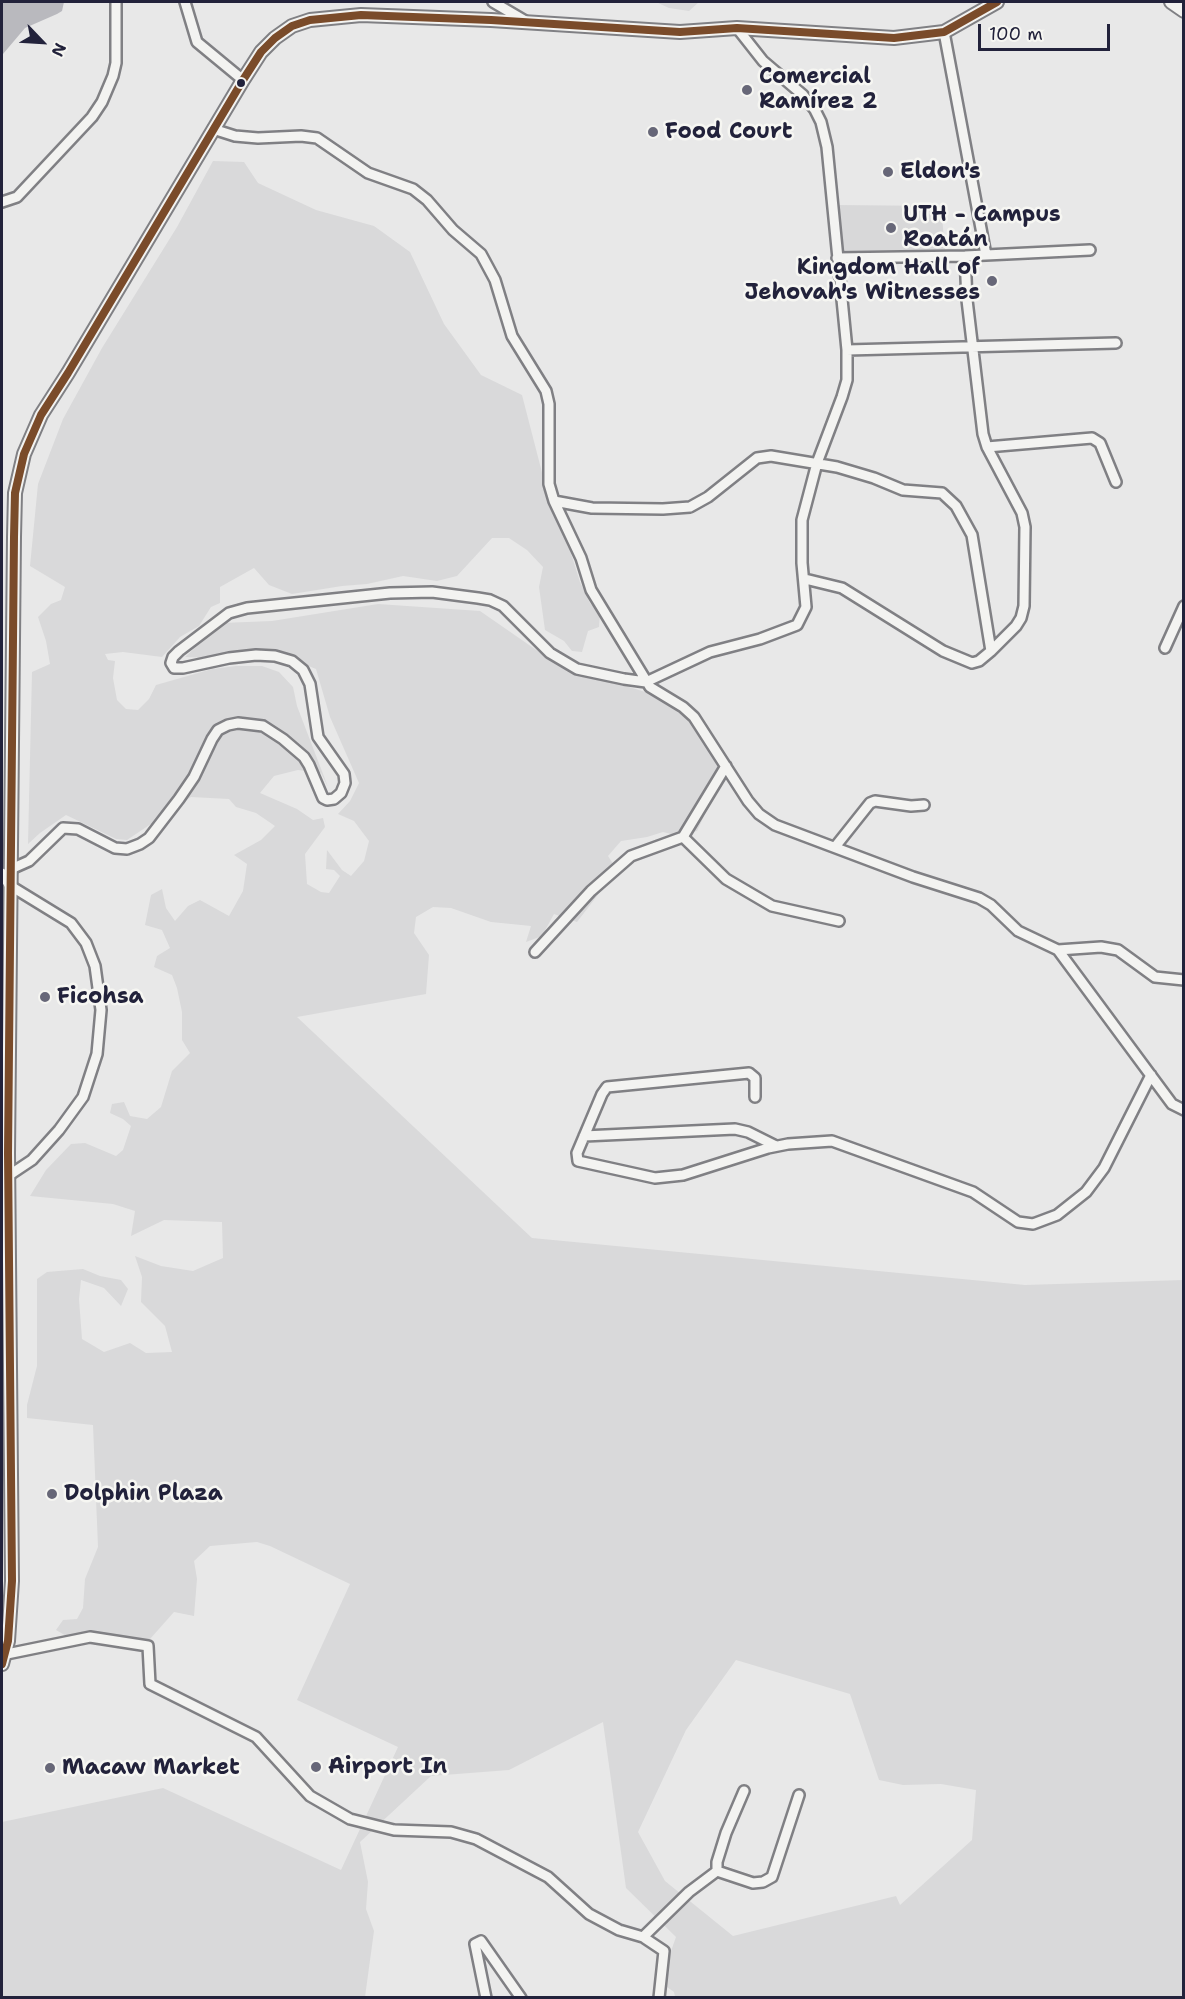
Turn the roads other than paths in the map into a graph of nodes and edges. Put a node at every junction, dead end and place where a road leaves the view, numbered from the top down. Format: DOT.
graph roads {
  1 [pos="116,2"];
  2 [pos="185,2"];
  3 [pos="493,2"];
  4 [pos="997,2"];
  5 [pos="1171,2"];
  6 [pos="1184,11"];
  7 [pos="528,23"];
  8 [pos="736,28"];
  9 [pos="944,32"];
  10 [pos="243,80"];
  11 [pos="213,129"];
  12 [pos="2,202"];
  13 [pos="1090,250"];
  14 [pos="986,255"];
  15 [pos="965,256"];
  16 [pos="837,258"];
  17 [pos="1116,343"];
  18 [pos="974,347"];
  19 [pos="847,350"];
  20 [pos="987,447"];
  21 [pos="816,463"];
  22 [pos="1116,482"];
  23 [pos="554,501"];
  24 [pos="805,579"];
  25 [pos="1184,606"];
  26 [pos="1165,648"];
  27 [pos="991,651"];
  28 [pos="646,682"];
  29 [pos="726,766"];
  30 [pos="924,805"];
  31 [pos="683,837"];
  32 [pos="835,847"];
  33 [pos="6,871"];
  34 [pos="9,885"];
  35 [pos="839,921"];
  36 [pos="1058,951"];
  37 [pos="535,952"];
  38 [pos="1184,980"];
  39 [pos="1151,1075"];
  40 [pos="755,1097"];
  41 [pos="1184,1110"];
  42 [pos="584,1136"];
  43 [pos="776,1146"];
  44 [pos="8,1176"];
  45 [pos="2,1658"];
  46 [pos="744,1791"];
  47 [pos="799,1795"];
  48 [pos="717,1871"];
  49 [pos="643,1937"];
  50 [pos="486,1998"];
  51 [pos="521,1998"];
  52 [pos="659,1998"];
  1 -- 12 [label="street"];
  2 -- 10 [label="street"];
  3 -- 7 [label="street"];
  4 -- 9 [label="main road"];
  5 -- 6 [label="main road"];
  7 -- 8 [label="main road"];
  7 -- 10 [label="main road"];
  8 -- 9 [label="main road"];
  8 -- 16 [label="street"];
  9 -- 14 [label="street"];
  10 -- 11 [label="main road"];
  11 -- 23 [label="street"];
  11 -- 33 [label="main road"];
  13 -- 14 [label="street"];
  14 -- 15 [label="street"];
  15 -- 16 [label="street"];
  15 -- 18 [label="street"];
  16 -- 19 [label="street"];
  17 -- 18 [label="street"];
  18 -- 19 [label="street"];
  18 -- 20 [label="street"];
  19 -- 21 [label="street"];
  20 -- 22 [label="street"];
  20 -- 27 [label="street"];
  21 -- 23 [label="street"];
  21 -- 24 [label="street"];
  21 -- 27 [label="street"];
  23 -- 28 [label="street"];
  24 -- 27 [label="street"];
  24 -- 28 [label="street"];
  25 -- 26 [label="street"];
  28 -- 29 [label="street"];
  28 -- 33 [label="street"];
  29 -- 31 [label="street"];
  29 -- 32 [label="street"];
  30 -- 32 [label="street"];
  31 -- 35 [label="street"];
  31 -- 37 [label="street"];
  32 -- 36 [label="street"];
  33 -- 34 [label="main road"];
  34 -- 44 [label="main road"];
  34 -- 44 [label="street"];
  36 -- 38 [label="street"];
  36 -- 39 [label="street"];
  39 -- 41 [label="street"];
  39 -- 43 [label="street"];
  40 -- 42 [label="street"];
  42 -- 43 [label="street"];
  42 -- 43 [label="street"];
  44 -- 45 [label="main road"];
  45 -- 49 [label="street"];
  46 -- 48 [label="street"];
  47 -- 48 [label="street"];
  48 -- 49 [label="street"];
  49 -- 52 [label="street"];
  50 -- 51 [label="street"];
}
